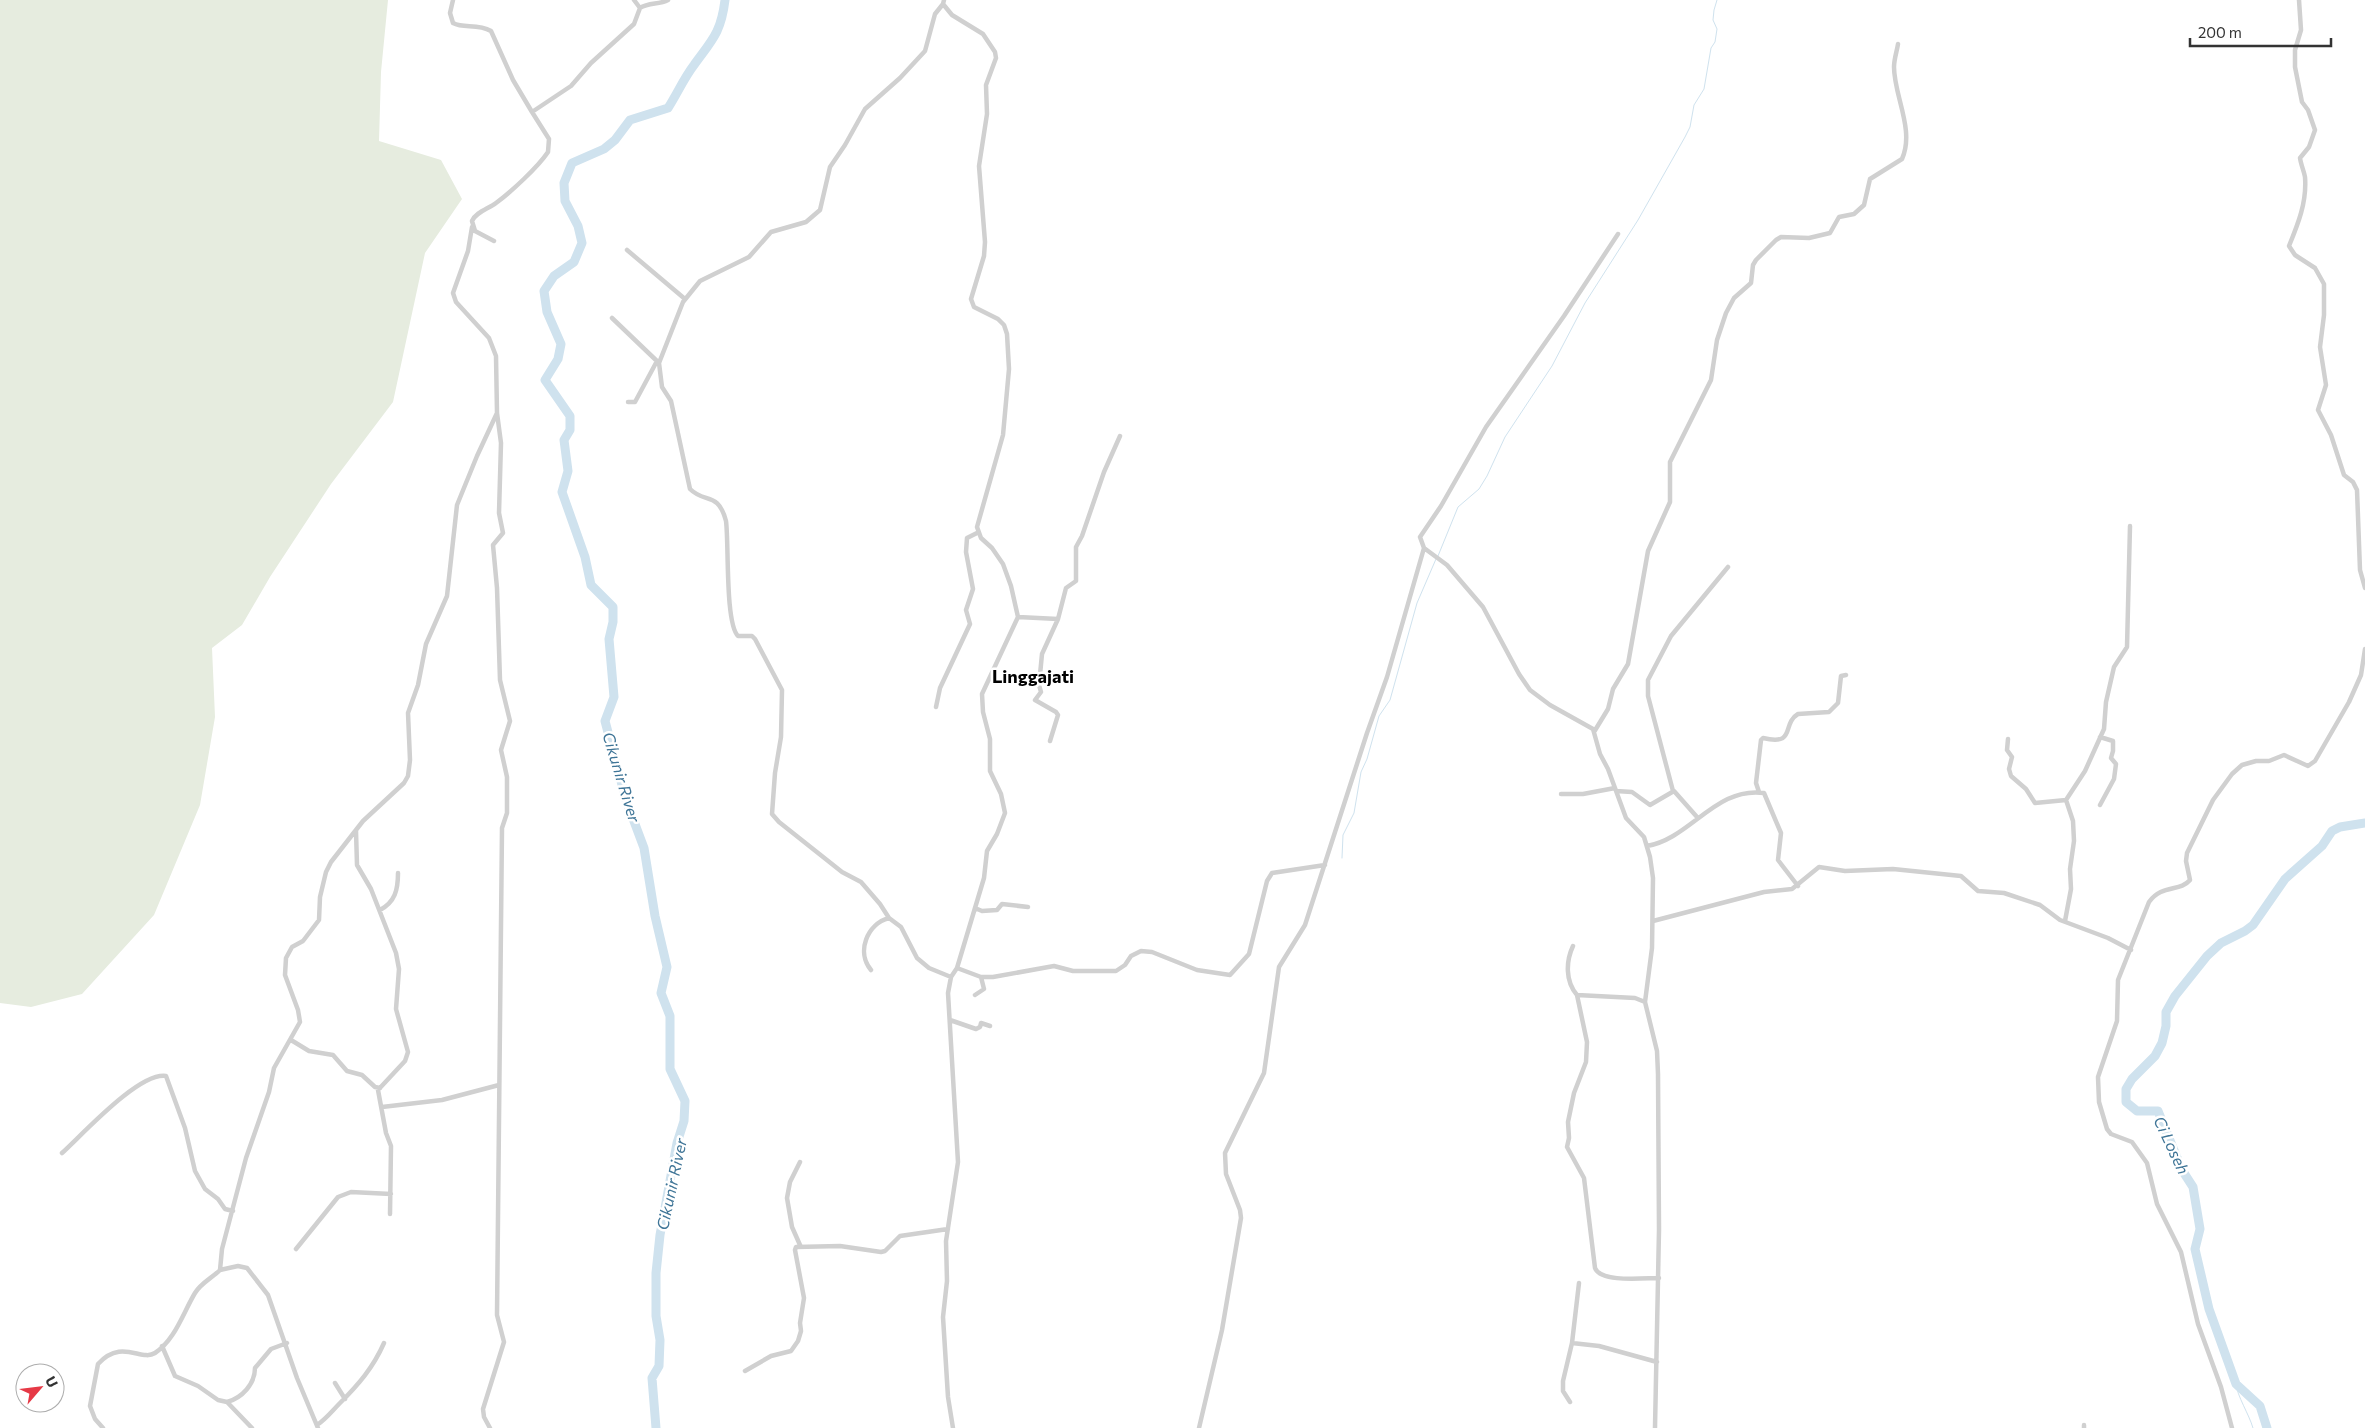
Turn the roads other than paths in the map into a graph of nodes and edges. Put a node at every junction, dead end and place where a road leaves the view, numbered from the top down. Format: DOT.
graph roads {
  1 [pos="453,0"];
  2 [pos="634,0"];
  3 [pos="668,0"];
  4 [pos="2299,0"];
  5 [pos="944,2"];
  6 [pos="640,8"];
  7 [pos="1898,44"];
  8 [pos="532,112"];
  9 [pos="472,227"];
  10 [pos="1618,234"];
  11 [pos="494,241"];
  12 [pos="627,250"];
  13 [pos="685,299"];
  14 [pos="612,318"];
  15 [pos="658,362"];
  16 [pos="628,402"];
  17 [pos="497,412"];
  18 [pos="1120,436"];
  19 [pos="2130,526"];
  20 [pos="978,533"];
  21 [pos="1424,548"];
  22 [pos="1728,567"];
  23 [pos="2365,588"];
  24 [pos="1018,617"];
  25 [pos="1058,619"];
  26 [pos="2365,649"];
  27 [pos="1846,675"];
  28 [pos="936,707"];
  29 [pos="1594,732"];
  30 [pos="2100,737"];
  31 [pos="2008,739"];
  32 [pos="1050,741"];
  33 [pos="1615,789"];
  34 [pos="1672,791"];
  35 [pos="1759,792"];
  36 [pos="1561,794"];
  37 [pos="2066,800"];
  38 [pos="2100,805"];
  39 [pos="1697,817"];
  40 [pos="356,830"];
  41 [pos="347,841"];
  42 [pos="1647,846"];
  43 [pos="356,851"];
  44 [pos="1325,865"];
  45 [pos="398,873"];
  46 [pos="1798,886"];
  47 [pos="1028,907"];
  48 [pos="975,908"];
  49 [pos="380,910"];
  50 [pos="889,918"];
  51 [pos="1653,921"];
  52 [pos="2065,922"];
  53 [pos="1573,946"];
  54 [pos="2131,950"];
  55 [pos="957,968"];
  56 [pos="871,970"];
  57 [pos="951,977"];
  58 [pos="981,977"];
  59 [pos="975,995"];
  60 [pos="1577,995"];
  61 [pos="1644,1002"];
  62 [pos="950,1020"];
  63 [pos="990,1026"];
  64 [pos="291,1040"];
  65 [pos="499,1085"];
  66 [pos="380,1088"];
  67 [pos="382,1106"];
  68 [pos="62,1153"];
  69 [pos="800,1162"];
  70 [pos="391,1194"];
  71 [pos="233,1211"];
  72 [pos="390,1214"];
  73 [pos="948,1229"];
  74 [pos="800,1245"];
  75 [pos="296,1249"];
  76 [pos="220,1270"];
  77 [pos="1659,1278"];
  78 [pos="1579,1283"];
  79 [pos="287,1343"];
  80 [pos="384,1343"];
  81 [pos="1572,1343"];
  82 [pos="162,1346"];
  83 [pos="1657,1362"];
  84 [pos="745,1371"];
  85 [pos="335,1383"];
  86 [pos="345,1399"];
  87 [pos="227,1402"];
  88 [pos="1570,1402"];
  89 [pos="318,1427"];
  90 [pos="103,1428"];
  91 [pos="252,1428"];
  92 [pos="490,1428"];
  93 [pos="953,1428"];
  94 [pos="1199,1428"];
  95 [pos="1655,1428"];
  96 [pos="2232,1428"];
  1 -- 8 [label="street"];
  2 -- 6 [label="street"];
  3 -- 6 [label="street"];
  4 -- 23 [label="street"];
  5 -- 13 [label="street"];
  5 -- 20 [label="street"];
  6 -- 8 [label="street"];
  7 -- 29 [label="street"];
  8 -- 9 [label="street"];
  9 -- 11 [label="street"];
  9 -- 17 [label="street"];
  10 -- 21 [label="street"];
  12 -- 13 [label="street"];
  13 -- 15 [label="street"];
  14 -- 15 [label="street"];
  15 -- 16 [label="street"];
  15 -- 50 [label="street"];
  17 -- 40 [label="street"];
  17 -- 65 [label="street"];
  18 -- 25 [label="street"];
  19 -- 30 [label="street"];
  20 -- 24 [label="street"];
  20 -- 28 [label="street"];
  21 -- 29 [label="street"];
  21 -- 44 [label="street"];
  22 -- 34 [label="street"];
  24 -- 25 [label="street"];
  24 -- 48 [label="street"];
  25 -- 32 [label="street"];
  26 -- 54 [label="street"];
  27 -- 35 [label="street"];
  29 -- 33 [label="street"];
  30 -- 37 [label="street"];
  30 -- 38 [label="street"];
  31 -- 37 [label="street"];
  33 -- 34 [label="street"];
  33 -- 36 [label="street"];
  33 -- 42 [label="street"];
  34 -- 39 [label="street"];
  35 -- 39 [label="street"];
  35 -- 46 [label="street"];
  37 -- 52 [label="street"];
  39 -- 42 [label="street"];
  40 -- 41 [label="street"];
  40 -- 43 [label="street"];
  41 -- 43 [label="street"];
  41 -- 64 [label="street"];
  42 -- 51 [label="street"];
  43 -- 49 [label="street"];
  44 -- 58 [label="street"];
  44 -- 94 [label="street"];
  45 -- 49 [label="street"];
  46 -- 51 [label="street"];
  46 -- 52 [label="street"];
  47 -- 48 [label="street"];
  48 -- 55 [label="street"];
  49 -- 66 [label="street"];
  50 -- 56 [label="street"];
  50 -- 57 [label="street"];
  51 -- 61 [label="street"];
  52 -- 54 [label="street"];
  53 -- 60 [label="street"];
  54 -- 96 [label="street"];
  55 -- 57 [label="street"];
  55 -- 58 [label="street"];
  57 -- 62 [label="street"];
  58 -- 59 [label="street"];
  60 -- 61 [label="street"];
  60 -- 77 [label="street"];
  61 -- 77 [label="street"];
  62 -- 63 [label="street"];
  62 -- 73 [label="street"];
  64 -- 66 [label="street"];
  64 -- 71 [label="street"];
  65 -- 67 [label="street"];
  65 -- 92 [label="street"];
  66 -- 67 [label="street"];
  67 -- 70 [label="street"];
  68 -- 71 [label="street"];
  69 -- 74 [label="street"];
  70 -- 72 [label="street"];
  70 -- 75 [label="street"];
  71 -- 76 [label="street"];
  73 -- 74 [label="street"];
  73 -- 93 [label="street"];
  74 -- 84 [label="street"];
  76 -- 79 [label="street"];
  76 -- 82 [label="street"];
  77 -- 83 [label="street"];
  78 -- 81 [label="street"];
  79 -- 87 [label="street"];
  79 -- 89 [label="street"];
  80 -- 86 [label="street"];
  81 -- 83 [label="street"];
  81 -- 88 [label="street"];
  82 -- 87 [label="street"];
  82 -- 90 [label="street"];
  83 -- 95 [label="street"];
  85 -- 86 [label="street"];
  86 -- 89 [label="street"];
  87 -- 91 [label="street"];
}
